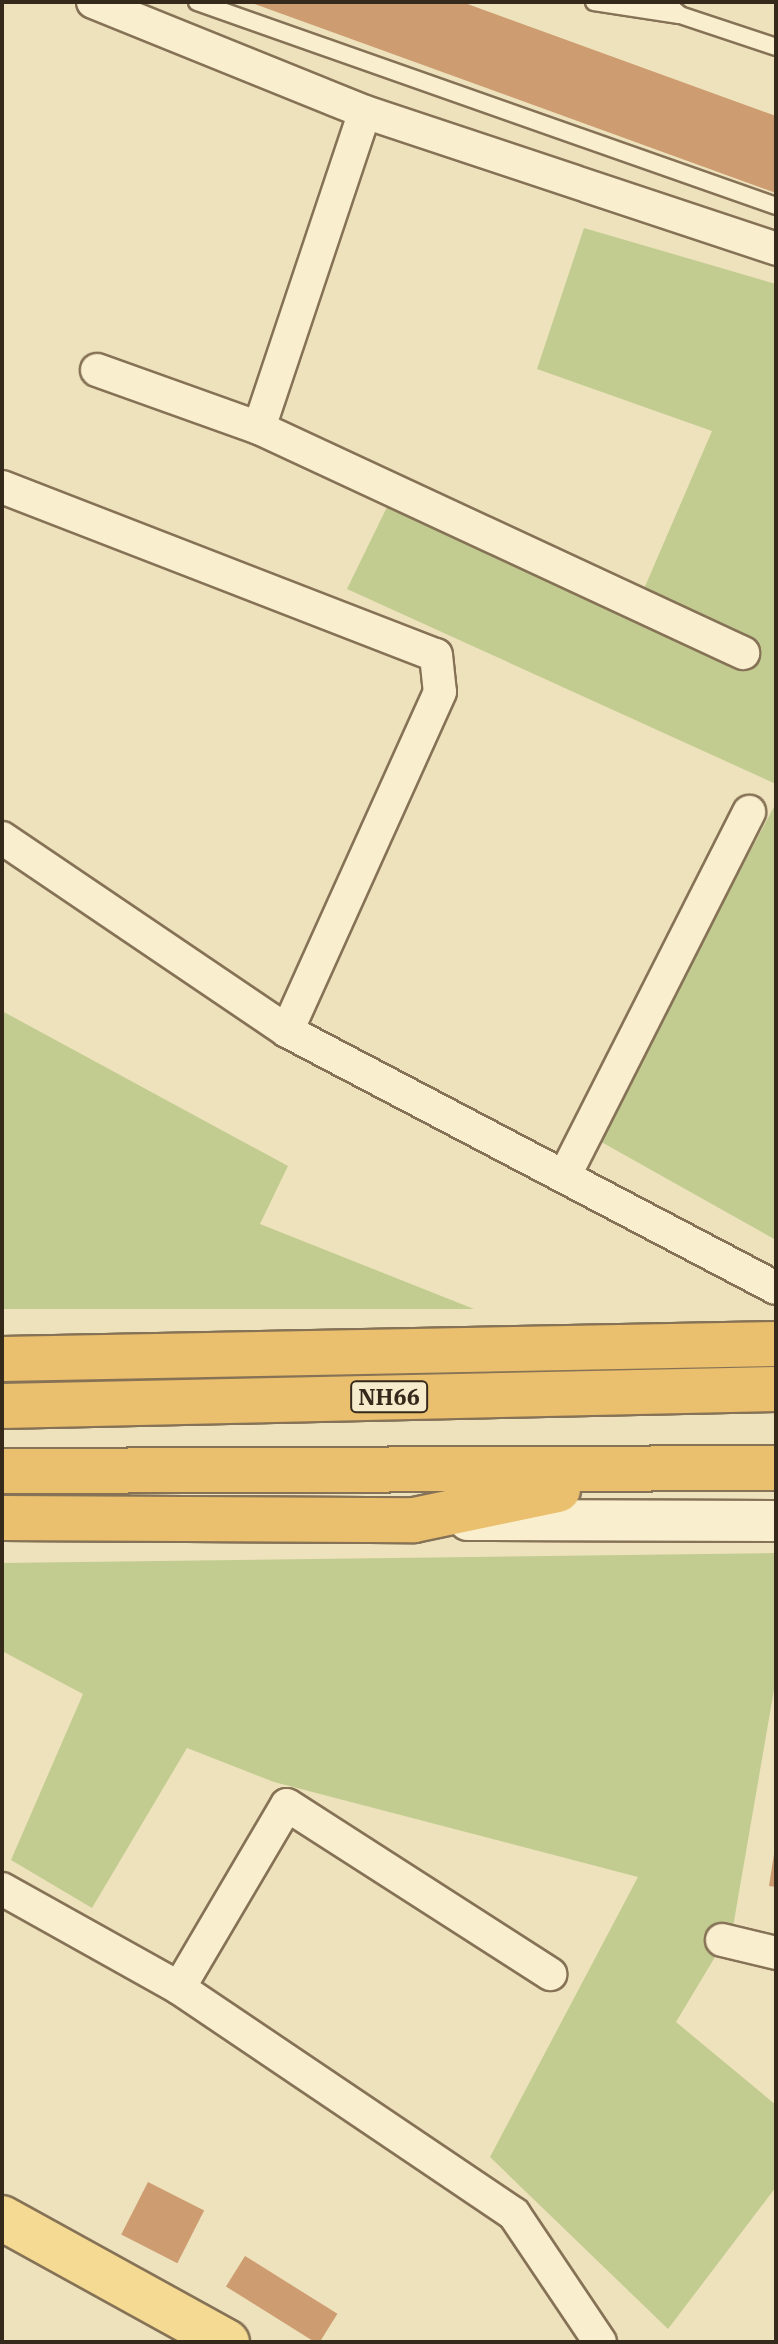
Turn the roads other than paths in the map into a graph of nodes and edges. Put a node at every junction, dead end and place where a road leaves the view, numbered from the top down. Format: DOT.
graph roads {
  1 [pos="93,2"];
  2 [pos="197,2"];
  3 [pos="594,2"];
  4 [pos="665,2"];
  5 [pos="680,15"];
  6 [pos="776,47"];
  7 [pos="365,112"];
  8 [pos="776,206"];
  9 [pos="776,249"];
  10 [pos="97,370"];
  11 [pos="259,428"];
  12 [pos="2,487"];
  13 [pos="743,653"];
  14 [pos="749,812"];
  15 [pos="2,838"];
  16 [pos="287,1031"];
  17 [pos="566,1173"];
  18 [pos="776,1288"];
  19 [pos="776,1344"];
  20 [pos="2,1359"];
  21 [pos="776,1389"];
  22 [pos="2,1406"];
  23 [pos="776,1468"];
  24 [pos="2,1471"];
  25 [pos="650,1472"];
  26 [pos="2,1518"];
  27 [pos="414,1520"];
  28 [pos="776,1521"];
  29 [pos="2,1889"];
  30 [pos="722,1940"];
  31 [pos="776,1953"];
  32 [pos="550,1974"];
  33 [pos="179,1988"];
  34 [pos="2,2218"];
  35 [pos="227,2342"];
  36 [pos="600,2342"];
  1 -- 7 [label="street"];
  2 -- 8 [label="lane"];
  3 -- 5 [label="lane"];
  4 -- 5 [label="lane"];
  5 -- 6 [label="lane"];
  7 -- 9 [label="street"];
  7 -- 11 [label="street"];
  10 -- 11 [label="street"];
  11 -- 13 [label="street"];
  12 -- 16 [label="street"];
  14 -- 17 [label="street"];
  15 -- 16 [label="street"];
  16 -- 17 [label="street"];
  17 -- 18 [label="street"];
  19 -- 20 [label="highway"];
  21 -- 22 [label="highway, NH66"];
  23 -- 25 [label="highway"];
  24 -- 25 [label="highway"];
  25 -- 27 [label="highway"];
  26 -- 27 [label="highway"];
  27 -- 28 [label="street"];
  29 -- 33 [label="street"];
  30 -- 31 [label="street"];
  32 -- 33 [label="street"];
  33 -- 36 [label="street"];
  34 -- 35 [label="main road"];
}
